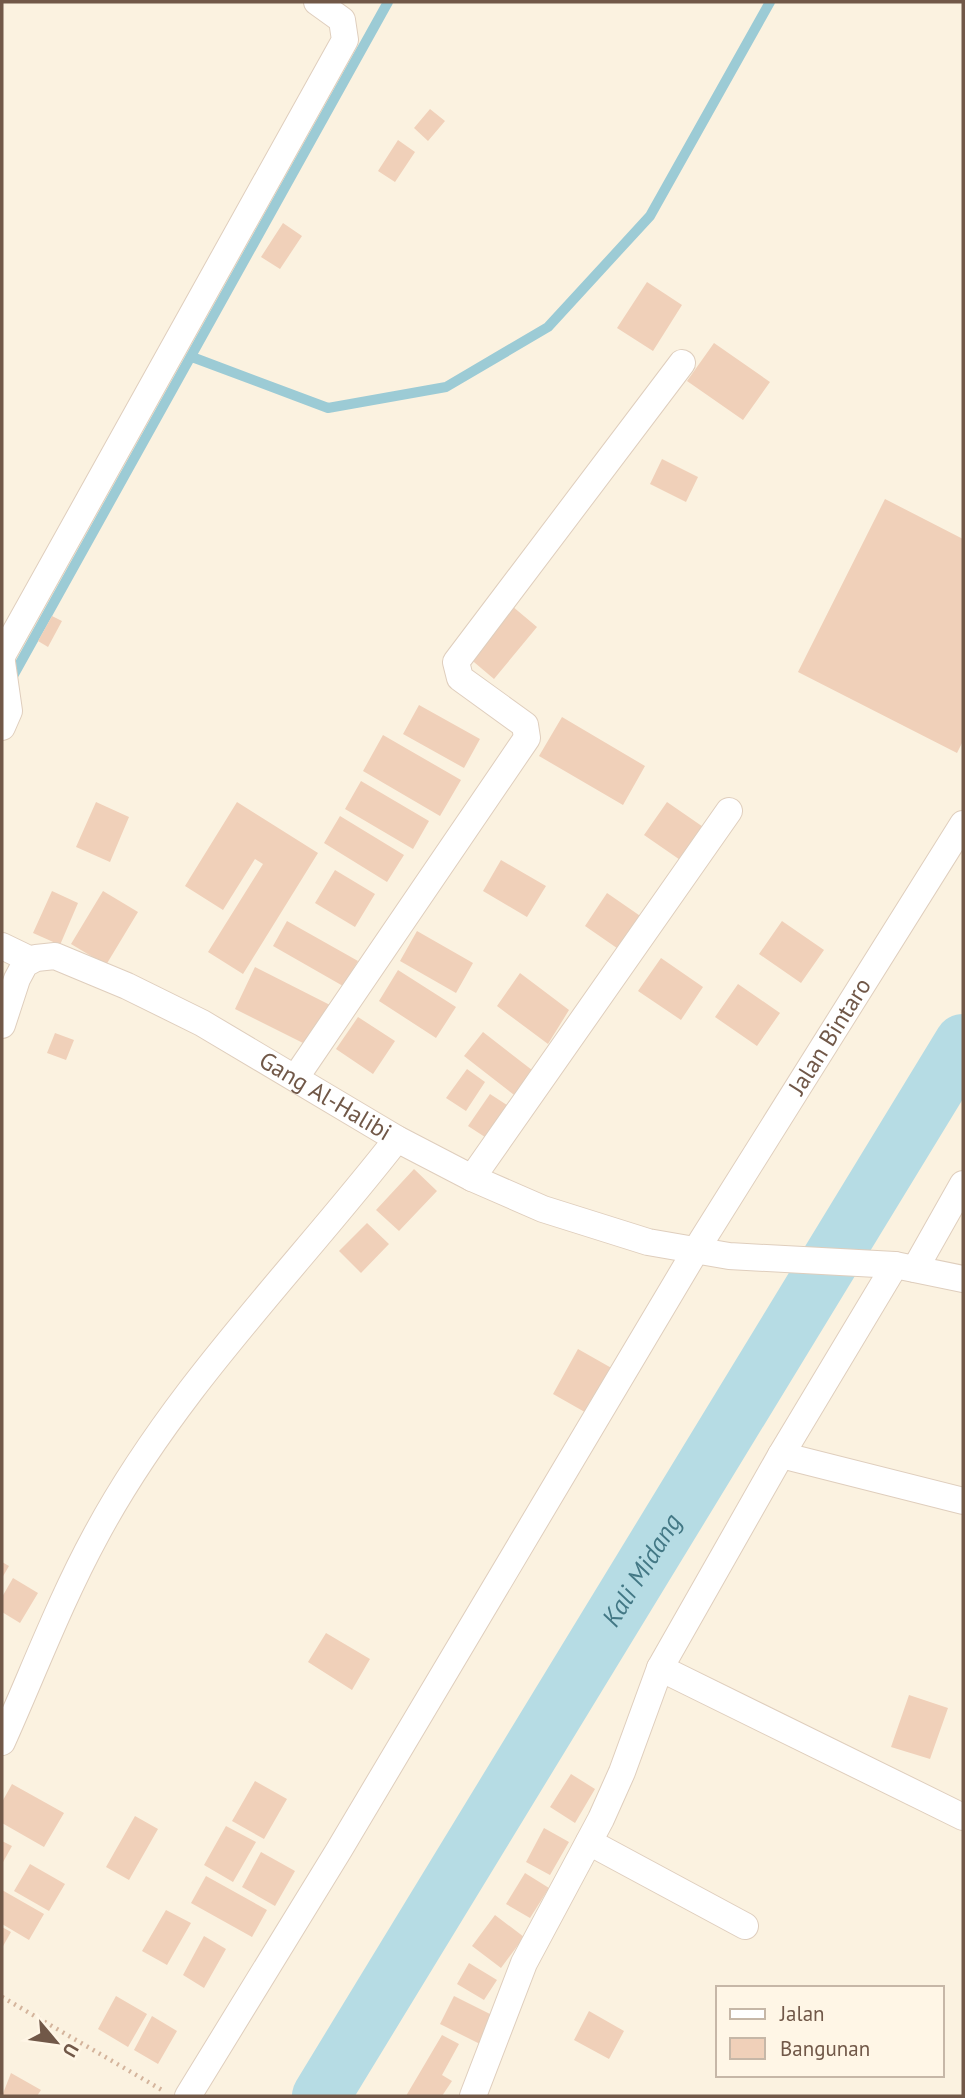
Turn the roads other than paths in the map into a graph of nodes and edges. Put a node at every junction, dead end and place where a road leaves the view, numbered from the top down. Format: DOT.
graph roads {
  1 [pos="317,2"];
  2 [pos="681,363"];
  3 [pos="2,656"];
  4 [pos="2,662"];
  5 [pos="2,727"];
  6 [pos="729,811"];
  7 [pos="963,824"];
  8 [pos="2,946"];
  9 [pos="32,960"];
  10 [pos="2,1025"];
  11 [pos="296,1077"];
  12 [pos="397,1139"];
  13 [pos="472,1178"];
  14 [pos="963,1184"];
  15 [pos="696,1250"];
  16 [pos="895,1267"];
  17 [pos="963,1279"];
  18 [pos="781,1455"];
  19 [pos="963,1501"];
  20 [pos="660,1668"];
  21 [pos="2,1742"];
  22 [pos="963,1817"];
  23 [pos="589,1842"];
  24 [pos="744,1926"];
  25 [pos="188,2096"];
  26 [pos="473,2096"];
  1 -- 3 [label="street"];
  2 -- 11 [label="street"];
  4 -- 5 [label="street"];
  6 -- 13 [label="street"];
  7 -- 15 [label="street, Jalan Bintaro"];
  8 -- 9 [label="street"];
  9 -- 10 [label="street"];
  9 -- 11 [label="street, Gang Al-Halibi"];
  11 -- 12 [label="street, Gang Al-Halibi"];
  12 -- 13 [label="street, Gang Al-Halibi"];
  12 -- 21 [label="street"];
  13 -- 15 [label="street, Gang Al-Halibi"];
  14 -- 16 [label="street"];
  15 -- 16 [label="street, Gang Al-Halibi"];
  15 -- 25 [label="street, Jalan Bintaro"];
  16 -- 17 [label="street, Gang Al-Halibi"];
  16 -- 18 [label="street"];
  18 -- 19 [label="street"];
  18 -- 20 [label="street"];
  20 -- 22 [label="street"];
  20 -- 23 [label="street"];
  23 -- 24 [label="street"];
  23 -- 26 [label="street"];
}
